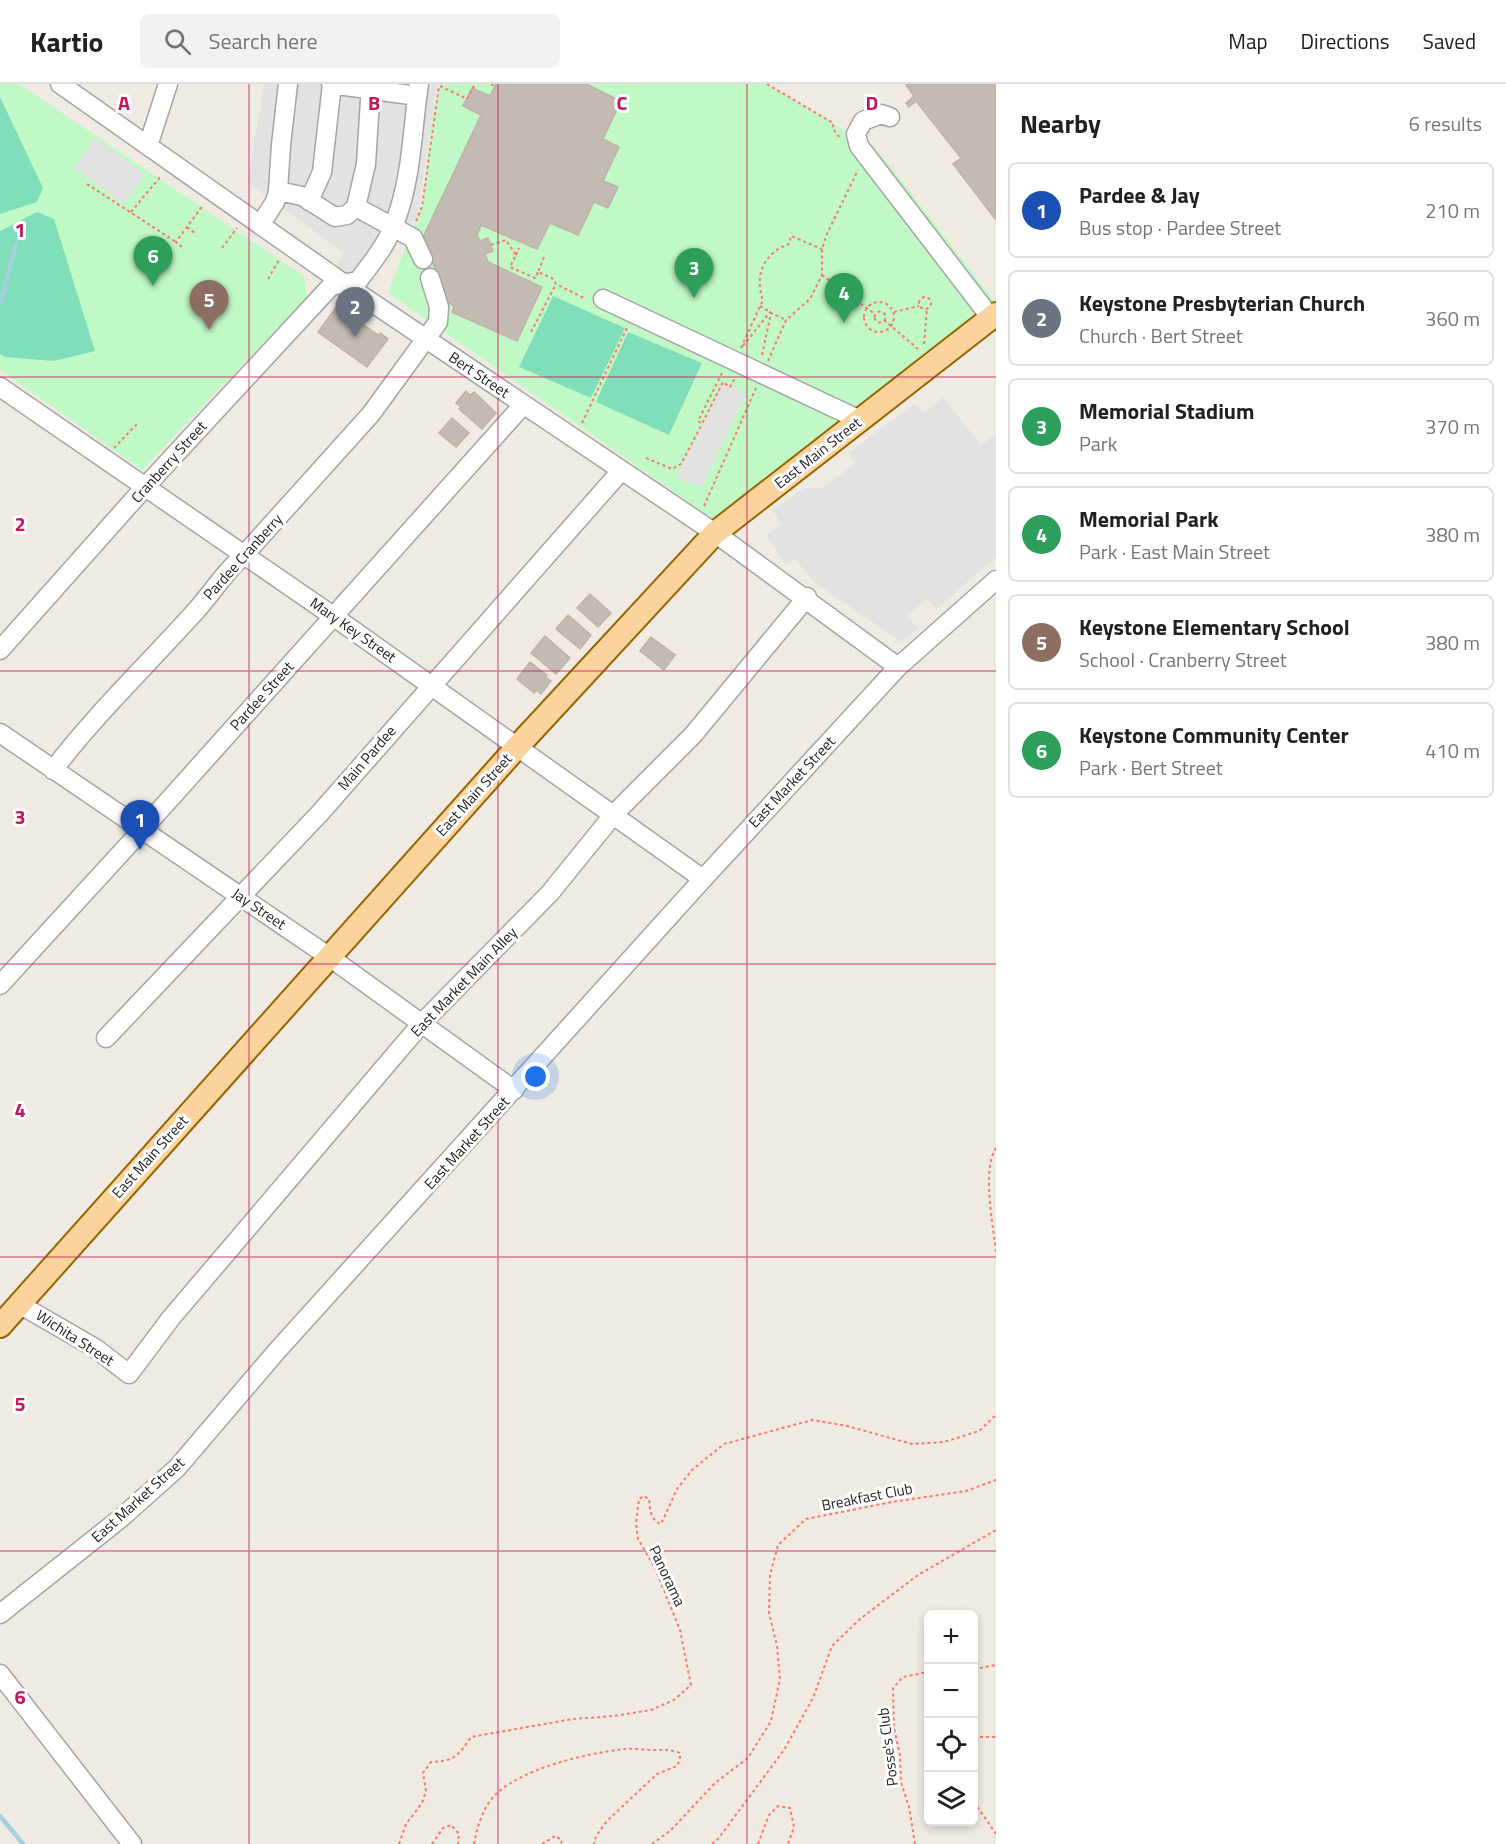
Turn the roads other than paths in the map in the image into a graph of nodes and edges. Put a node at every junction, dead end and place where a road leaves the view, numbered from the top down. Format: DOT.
graph roads {
  1 [pos="60,84"];
  2 [pos="168,84"];
  3 [pos="288,84"];
  4 [pos="331,84"];
  5 [pos="371,86"];
  6 [pos="418,90"];
  7 [pos="890,117"];
  8 [pos="148,146"];
  9 [pos="278,191"];
  10 [pos="309,201"];
  11 [pos="356,207"];
  12 [pos="260,225"];
  13 [pos="392,228"];
  14 [pos="423,259"];
  15 [pos="430,278"];
  16 [pos="343,283"];
  17 [pos="603,299"];
  18 [pos="994,316"];
  19 [pos="427,339"];
  20 [pos="0,387"];
  21 [pos="523,405"];
  22 [pos="860,420"];
  23 [pos="621,471"];
  24 [pos="145,487"];
  25 [pos="715,533"];
  26 [pos="244,555"];
  27 [pos="996,580"];
  28 [pos="806,598"];
  29 [pos="333,616"];
  30 [pos="0,650"];
  31 [pos="898,667"];
  32 [pos="431,685"];
  33 [pos="0,733"];
  34 [pos="518,746"];
  35 [pos="53,770"];
  36 [pos="614,814"];
  37 [pos="142,830"];
  38 [pos="703,879"];
  39 [pos="239,896"];
  40 [pos="328,956"];
  41 [pos="0,985"];
  42 [pos="422,1023"];
  43 [pos="106,1038"];
  44 [pos="514,1090"];
  45 [pos="20,1304"];
  46 [pos="0,1326"];
  47 [pos="129,1374"];
  48 [pos="0,1614"];
  49 [pos="0,1674"];
  50 [pos="132,1844"];
  1 -- 8 [label="street, Bert Street"];
  2 -- 8 [label="street"];
  3 -- 9 [label="street"];
  4 -- 5 [label="street"];
  4 -- 10 [label="street"];
  5 -- 6 [label="street"];
  5 -- 11 [label="street"];
  6 -- 13 [label="street"];
  7 -- 18 [label="street"];
  8 -- 12 [label="street, Bert Street"];
  9 -- 10 [label="street"];
  9 -- 12 [label="street"];
  10 -- 11 [label="street"];
  11 -- 13 [label="street"];
  12 -- 16 [label="street, Bert Street"];
  13 -- 14 [label="street"];
  13 -- 16 [label="street, Cranberry Street"];
  15 -- 19 [label="street, Pardee Cranberry"];
  16 -- 19 [label="street, Bert Street"];
  16 -- 24 [label="street, Cranberry Street"];
  17 -- 22 [label="street"];
  18 -- 22 [label="main road, East Main Street"];
  19 -- 21 [label="street, Bert Street"];
  19 -- 26 [label="street, Pardee Cranberry"];
  20 -- 24 [label="street, Mary Key Street"];
  21 -- 23 [label="street, Bert Street"];
  21 -- 29 [label="street, Pardee Street"];
  22 -- 25 [label="main road, East Main Street"];
  23 -- 25 [label="street, Bert Street"];
  23 -- 32 [label="street, Main Pardee"];
  24 -- 26 [label="street, Mary Key Street"];
  24 -- 30 [label="street, Cranberry Street"];
  25 -- 28 [label="street, Bert Street"];
  25 -- 34 [label="main road, East Main Street"];
  26 -- 29 [label="street, Mary Key Street"];
  26 -- 35 [label="street, Pardee Cranberry"];
  27 -- 31 [label="street, East Market Street"];
  28 -- 31 [label="street, Bert Street"];
  28 -- 36 [label="street, East Market Main Alley"];
  29 -- 32 [label="street, Mary Key Street"];
  29 -- 37 [label="street, Pardee Street"];
  31 -- 38 [label="street, East Market Street"];
  32 -- 34 [label="street, Mary Key Street"];
  32 -- 39 [label="street, Main Pardee"];
  33 -- 35 [label="street, Jay Street"];
  34 -- 36 [label="street, Mary Key Street"];
  34 -- 40 [label="main road, East Main Street"];
  35 -- 37 [label="street, Jay Street"];
  36 -- 38 [label="street, Mary Key Street"];
  36 -- 42 [label="street, East Market Main Alley"];
  37 -- 39 [label="street, Jay Street"];
  37 -- 41 [label="street, Pardee Street"];
  38 -- 44 [label="street, East Market Street"];
  39 -- 40 [label="street, Jay Street"];
  39 -- 43 [label="street, Main Pardee"];
  40 -- 42 [label="street, Jay Street"];
  40 -- 45 [label="main road, East Main Street"];
  42 -- 44 [label="street, Jay Street"];
  42 -- 47 [label="street, East Market Main Alley"];
  44 -- 48 [label="street, East Market Street"];
  45 -- 46 [label="main road, East Main Street"];
  45 -- 47 [label="street, Wichita Street"];
  49 -- 50 [label="street"];
}
